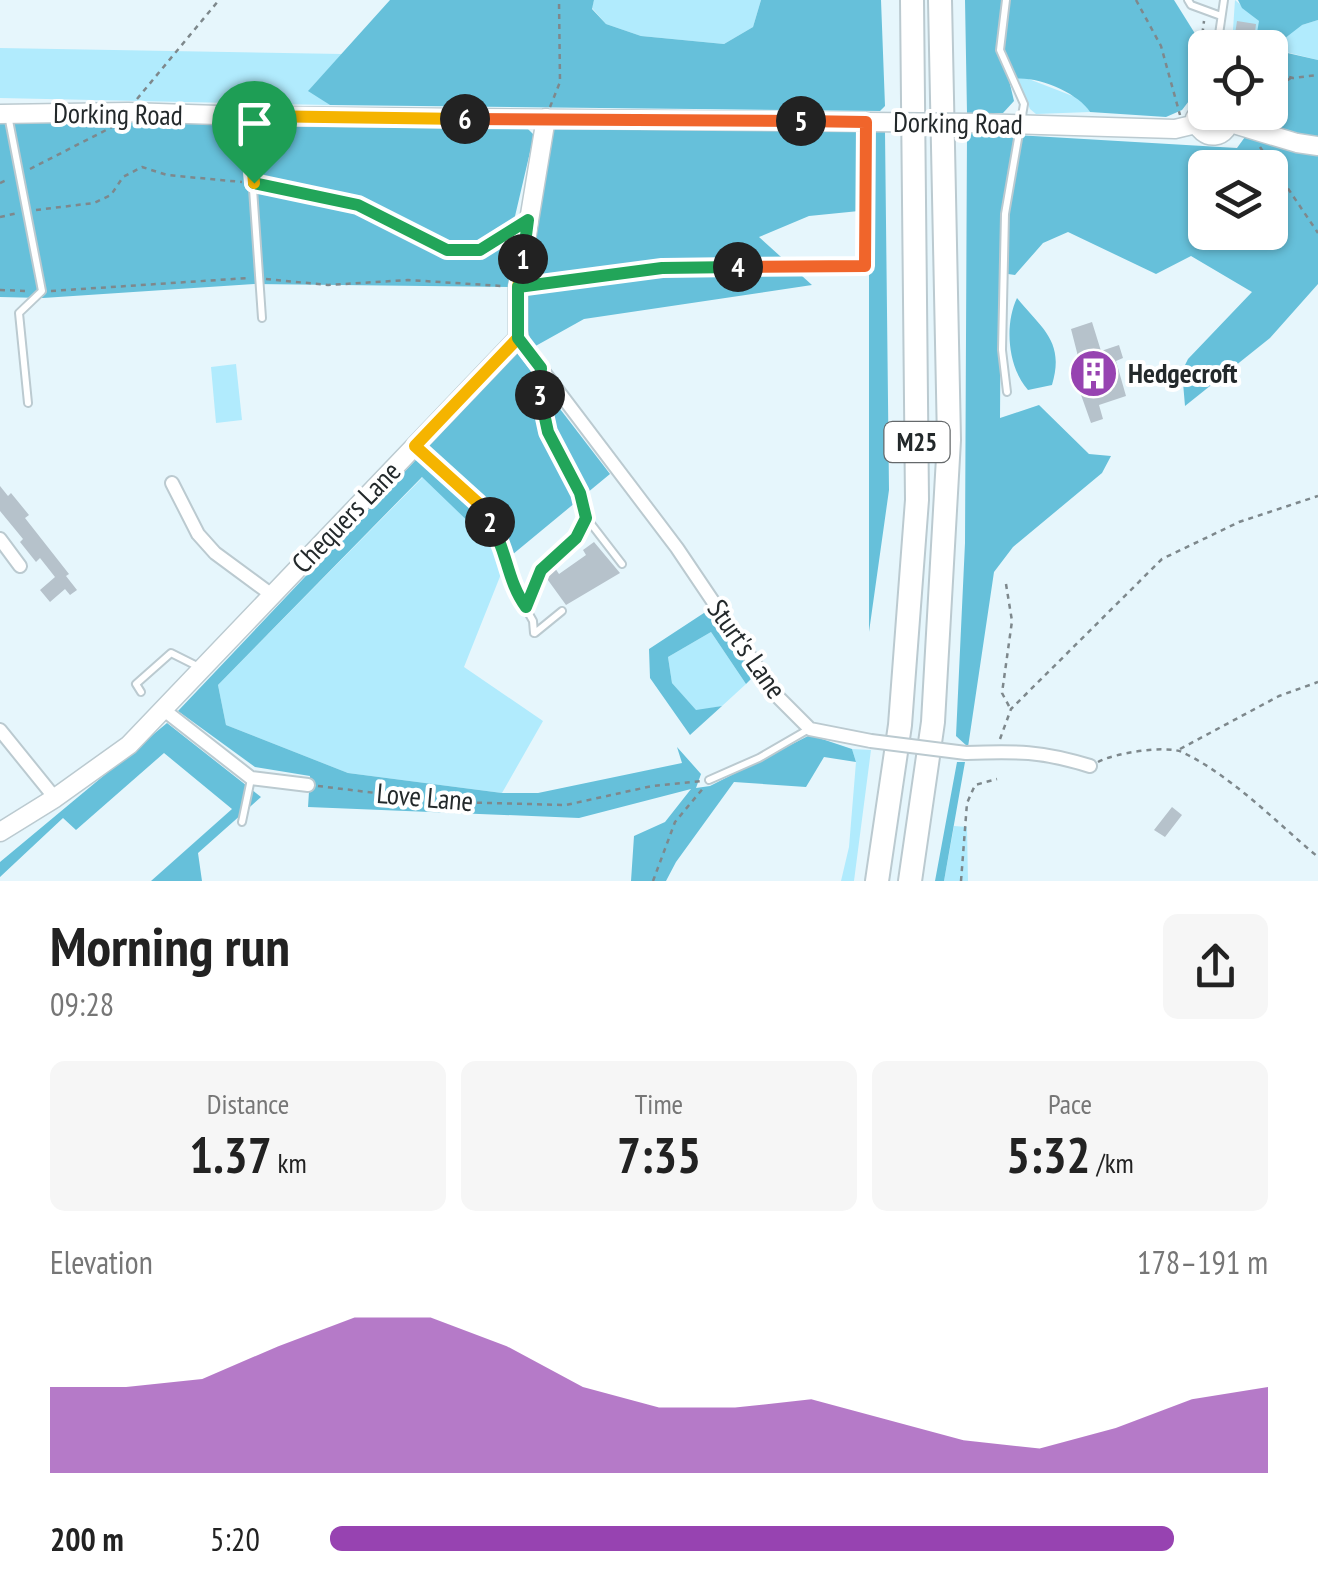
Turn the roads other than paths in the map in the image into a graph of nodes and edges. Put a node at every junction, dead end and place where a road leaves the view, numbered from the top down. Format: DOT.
graph roads {
  1 [pos="912,0"];
  2 [pos="940,0"];
  3 [pos="1006,0"];
  4 [pos="1188,0"];
  5 [pos="1224,0"];
  6 [pos="1221,16"];
  7 [pos="1219,30"];
  8 [pos="4,114"];
  9 [pos="248,116"];
  10 [pos="546,118"];
  11 [pos="1186,118"];
  12 [pos="1023,124"];
  13 [pos="1199,130"];
  14 [pos="1226,130"];
  15 [pos="1262,130"];
  16 [pos="1318,146"];
  17 [pos="262,318"];
  18 [pos="518,338"];
  19 [pos="541,368"];
  20 [pos="1007,392"];
  21 [pos="28,403"];
  22 [pos="415,446"];
  23 [pos="172,483"];
  24 [pos="585,515"];
  25 [pos="6,540"];
  26 [pos="622,564"];
  27 [pos="20,566"];
  28 [pos="272,595"];
  29 [pos="526,607"];
  30 [pos="562,611"];
  31 [pos="200,668"];
  32 [pos="141,692"];
  33 [pos="164,710"];
  34 [pos="810,728"];
  35 [pos="0,730"];
  36 [pos="1090,766"];
  37 [pos="252,778"];
  38 [pos="709,780"];
  39 [pos="308,785"];
  40 [pos="55,798"];
  41 [pos="242,822"];
  42 [pos="0,832"];
  43 [pos="877,881"];
  44 [pos="910,881"];
  1 -- 43 [label="highway, M25"];
  2 -- 44 [label="highway, M25"];
  3 -- 12 [label="lane"];
  4 -- 6 [label="lane"];
  5 -- 6 [label="lane"];
  6 -- 7 [label="lane"];
  8 -- 9 [label="main road, Dorking Road"];
  8 -- 21 [label="lane"];
  9 -- 10 [label="main road, Dorking Road"];
  9 -- 17 [label="lane"];
  10 -- 12 [label="main road, Dorking Road, bridge"];
  10 -- 18 [label="main road"];
  11 -- 12 [label="main road, Dorking Road"];
  12 -- 20 [label="lane"];
  13 -- 14 [label="main road, Dorking Road"];
  15 -- 16 [label="main road"];
  18 -- 19 [label="street, Sturt's Lane"];
  18 -- 22 [label="main road, Chequers Lane"];
  19 -- 24 [label="lane"];
  19 -- 34 [label="street, Sturt's Lane"];
  22 -- 28 [label="main road, Chequers Lane"];
  22 -- 29 [label="lane"];
  23 -- 28 [label="street"];
  24 -- 26 [label="lane"];
  24 -- 29 [label="lane"];
  25 -- 27 [label="street"];
  28 -- 31 [label="main road, Chequers Lane"];
  29 -- 30 [label="lane"];
  31 -- 32 [label="lane"];
  31 -- 33 [label="main road, Chequers Lane"];
  33 -- 37 [label="street"];
  33 -- 40 [label="main road, Chequers Lane"];
  34 -- 36 [label="street, bridge"];
  34 -- 38 [label="lane"];
  35 -- 40 [label="street"];
  37 -- 39 [label="street"];
  37 -- 41 [label="lane"];
  40 -- 42 [label="main road, Chequers Lane"];
}
